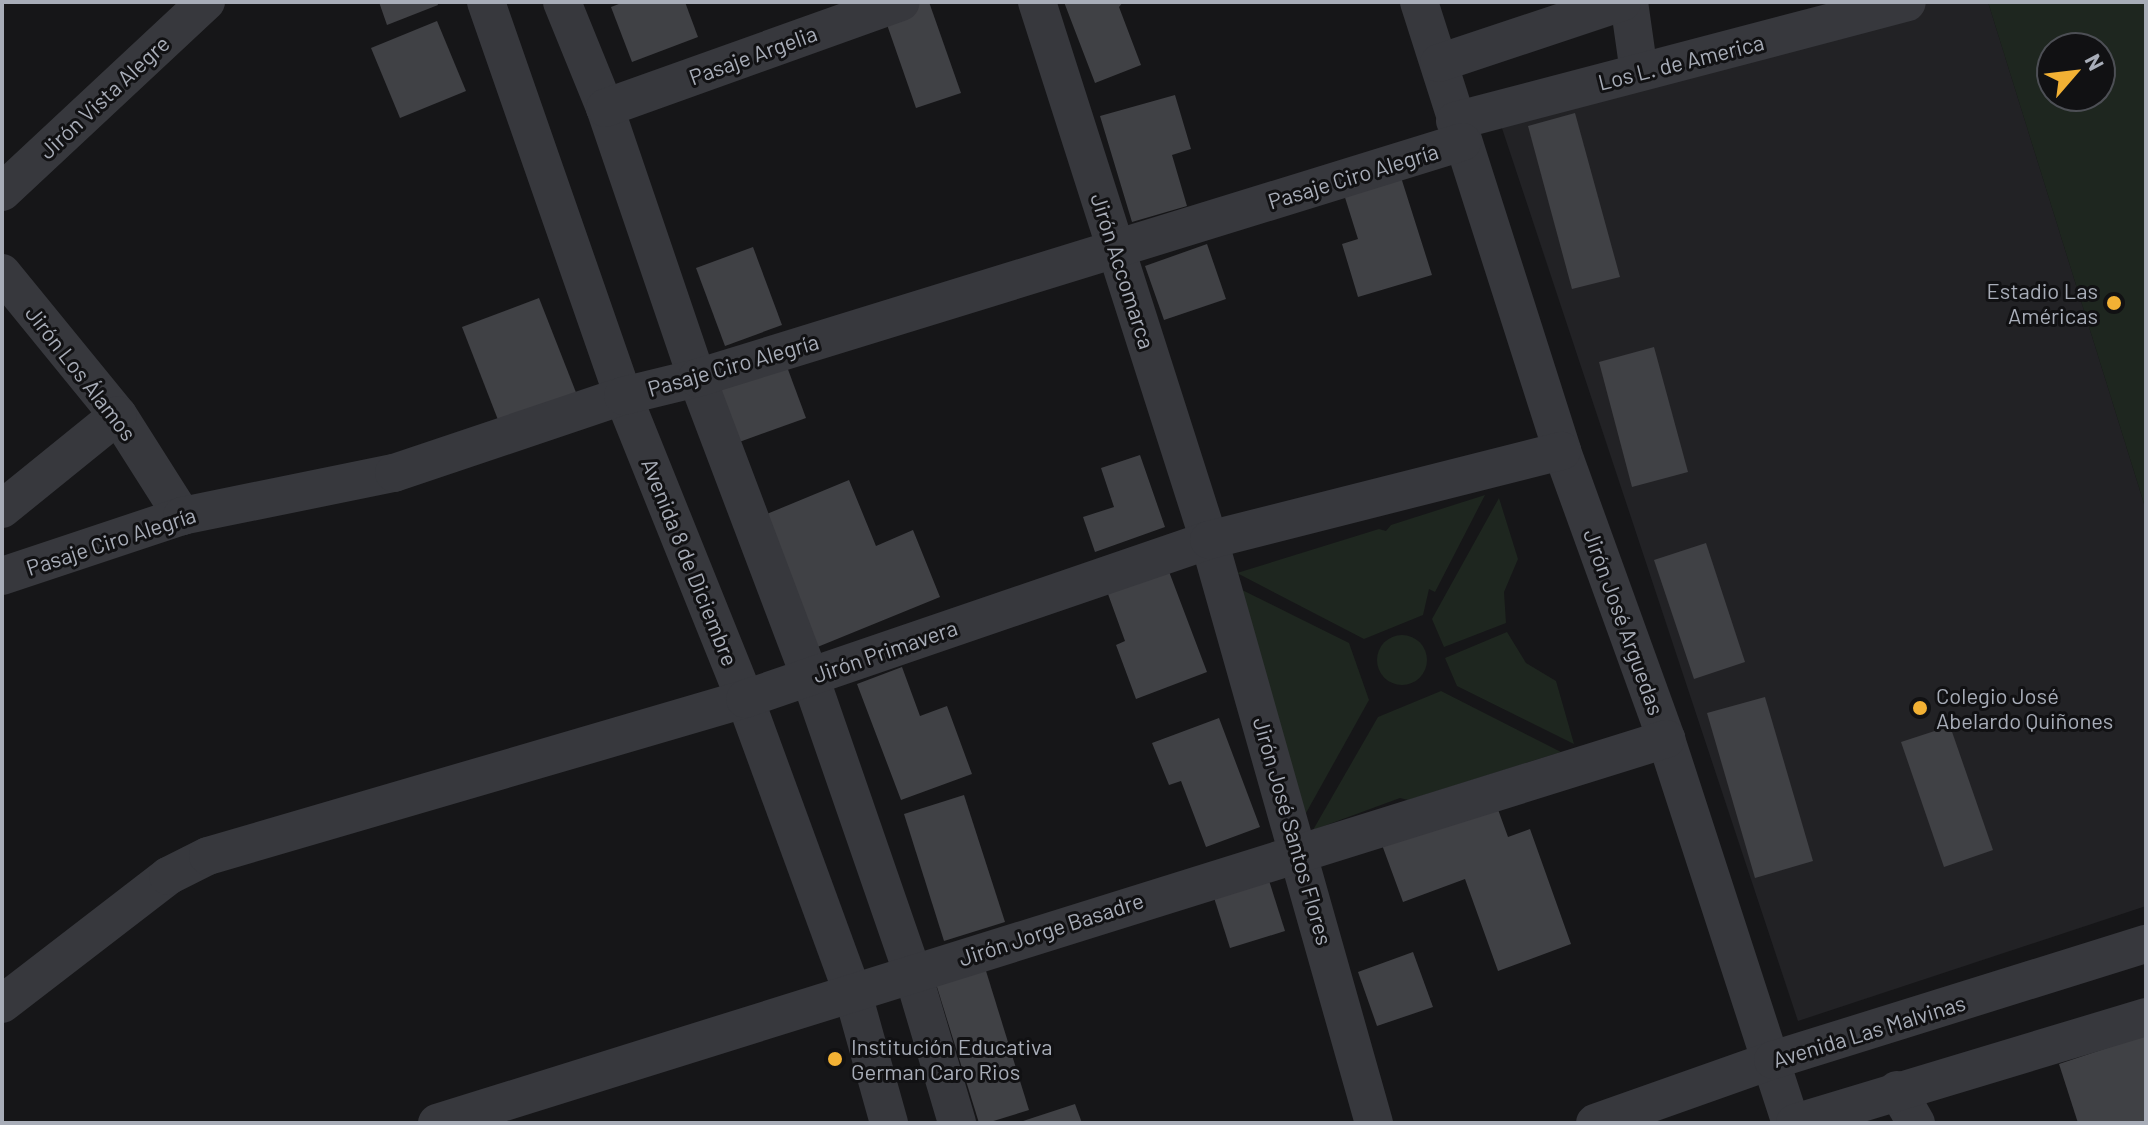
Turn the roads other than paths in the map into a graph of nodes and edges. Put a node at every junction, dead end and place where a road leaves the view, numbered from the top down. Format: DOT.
graph roads {
  1 [pos="206,2"];
  2 [pos="486,2"];
  3 [pos="562,2"];
  4 [pos="901,2"];
  5 [pos="1037,2"];
  6 [pos="1419,2"];
  7 [pos="1622,2"];
  8 [pos="1629,2"];
  9 [pos="1907,2"];
  10 [pos="1858,10"];
  11 [pos="1790,18"];
  12 [pos="1439,63"];
  13 [pos="1639,72"];
  14 [pos="605,108"];
  15 [pos="1458,132"];
  16 [pos="2,192"];
  17 [pos="1117,249"];
  18 [pos="2,273"];
  19 [pos="697,378"];
  20 [pos="623,396"];
  21 [pos="118,415"];
  22 [pos="1562,451"];
  23 [pos="2,509"];
  24 [pos="182,516"];
  25 [pos="1209,540"];
  26 [pos="2,576"];
  27 [pos="810,677"];
  28 [pos="745,699"];
  29 [pos="1666,739"];
  30 [pos="1299,850"];
  31 [pos="2146,944"];
  32 [pos="913,974"];
  33 [pos="853,994"];
  34 [pos="2,1004"];
  35 [pos="2146,1017"];
  36 [pos="1773,1060"];
  37 [pos="1897,1090"];
  38 [pos="456,1120"];
  39 [pos="889,1123"];
  40 [pos="957,1123"];
  41 [pos="1374,1123"];
  42 [pos="1595,1123"];
  43 [pos="1793,1123"];
  44 [pos="1916,1123"];
  1 -- 16 [label="street, Jirón Vista Alegre"];
  2 -- 20 [label="street, Avenida 8 de Diciembre"];
  3 -- 14 [label="street"];
  4 -- 14 [label="street, Pasaje Argelia"];
  5 -- 17 [label="street, Jirón Accomarca"];
  6 -- 12 [label="street, Jirón José Arguedas"];
  7 -- 12 [label="street"];
  8 -- 13 [label="street"];
  9 -- 10 [label="street, Los L. de America"];
  10 -- 11 [label="street, Los L. de America"];
  11 -- 13 [label="street, Los L. de America"];
  12 -- 15 [label="street, Jirón José Arguedas"];
  13 -- 15 [label="street, Los L. de America"];
  14 -- 19 [label="street"];
  15 -- 17 [label="street, Pasaje Ciro Alegría"];
  15 -- 22 [label="street, Jirón José Arguedas"];
  17 -- 19 [label="street, Pasaje Ciro Alegría"];
  17 -- 25 [label="street, Jirón Accomarca"];
  18 -- 21 [label="street, Jirón Los Álamos"];
  19 -- 20 [label="street, Pasaje Ciro Alegría"];
  19 -- 27 [label="street"];
  20 -- 24 [label="street, Pasaje Ciro Alegría"];
  20 -- 28 [label="street, Avenida 8 de Diciembre"];
  21 -- 23 [label="street"];
  21 -- 24 [label="street, Jirón Los Álamos"];
  22 -- 25 [label="street, Jirón Primavera"];
  22 -- 29 [label="street, Jirón José Arguedas"];
  24 -- 26 [label="street, Pasaje Ciro Alegría"];
  25 -- 27 [label="street, Jirón Primavera"];
  25 -- 30 [label="street, Jirón José Santos Flores"];
  27 -- 28 [label="street, Jirón Primavera"];
  27 -- 32 [label="street"];
  28 -- 33 [label="street, Avenida 8 de Diciembre"];
  28 -- 34 [label="street, Jirón Primavera"];
  29 -- 30 [label="street, Jirón Jorge Basadre"];
  29 -- 36 [label="street, Jirón José Arguedas"];
  30 -- 32 [label="street, Jirón Jorge Basadre"];
  30 -- 41 [label="street, Jirón José Santos Flores"];
  31 -- 36 [label="street, Avenida Las Malvinas"];
  32 -- 33 [label="street, Jirón Jorge Basadre"];
  32 -- 40 [label="street"];
  33 -- 38 [label="street, Jirón Jorge Basadre"];
  33 -- 39 [label="street, Avenida 8 de Diciembre"];
  35 -- 37 [label="street"];
  36 -- 42 [label="street, Avenida Las Malvinas"];
  36 -- 43 [label="street, Jirón José Arguedas"];
  37 -- 43 [label="street"];
  37 -- 44 [label="street"];
}
